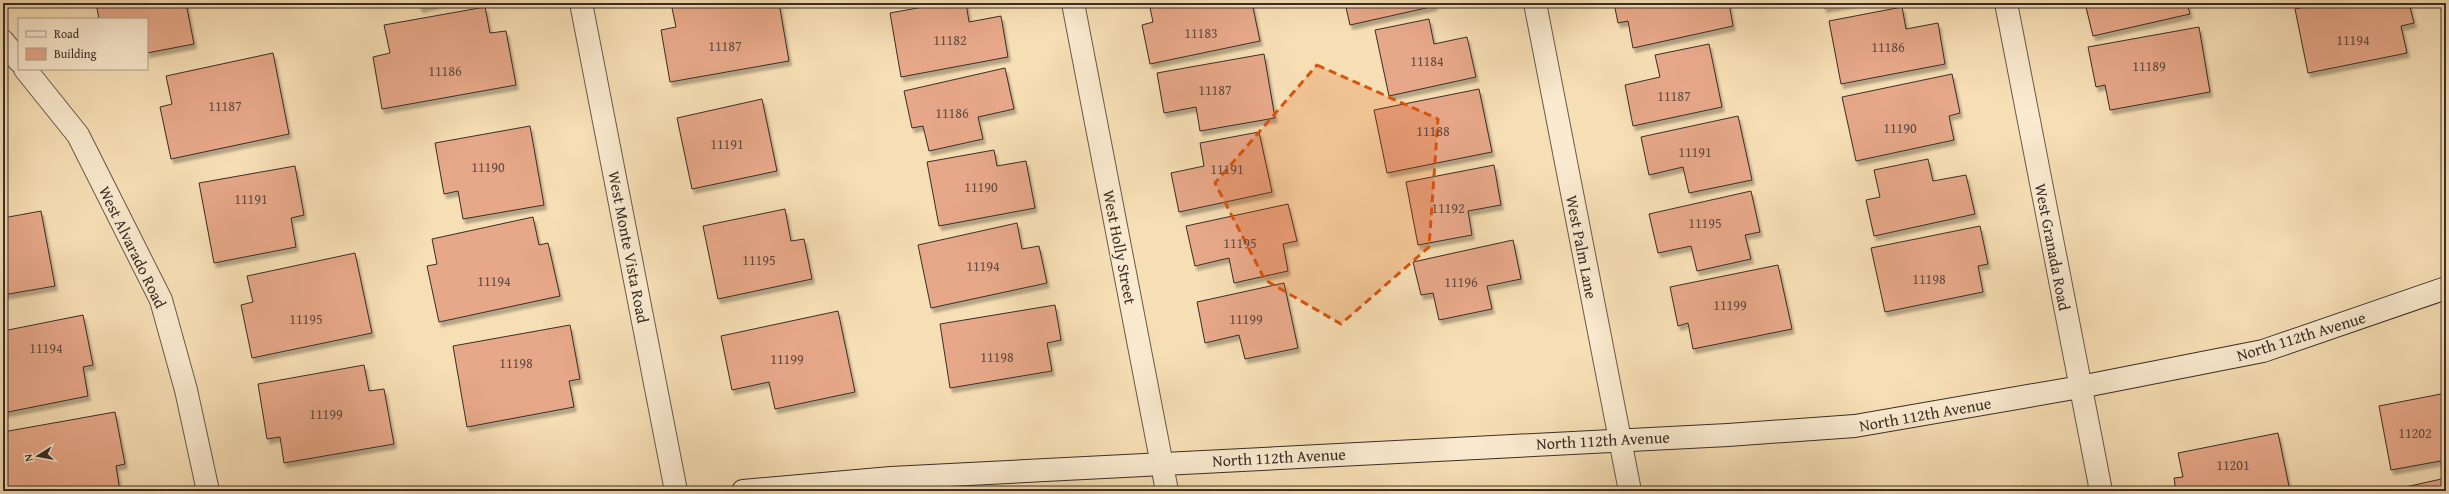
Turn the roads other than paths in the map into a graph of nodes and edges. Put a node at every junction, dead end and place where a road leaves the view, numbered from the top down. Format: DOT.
graph roads {
  1 [pos="581,3"];
  2 [pos="1073,3"];
  3 [pos="1535,3"];
  4 [pos="2006,3"];
  5 [pos="3,41"];
  6 [pos="18,60"];
  7 [pos="26,70"];
  8 [pos="2446,288"];
  9 [pos="2080,387"];
  10 [pos="1620,439"];
  11 [pos="1162,463"];
  12 [pos="208,491"];
  13 [pos="676,491"];
  14 [pos="743,491"];
  15 [pos="1167,491"];
  16 [pos="1630,491"];
  17 [pos="2101,491"];
  1 -- 13 [label="street, West Monte Vista Road"];
  2 -- 11 [label="street, West Holly Street"];
  3 -- 10 [label="street, West Palm Lane"];
  4 -- 9 [label="street, West Granada Road"];
  5 -- 6 [label="street"];
  7 -- 12 [label="street, West Alvarado Road"];
  8 -- 9 [label="street, North 112th Avenue"];
  9 -- 10 [label="street, North 112th Avenue"];
  9 -- 17 [label="street, West Granada Road"];
  10 -- 11 [label="street, North 112th Avenue"];
  10 -- 16 [label="street, West Palm Lane"];
  11 -- 14 [label="street, North 112th Avenue"];
  11 -- 15 [label="street, West Holly Street"];
}
